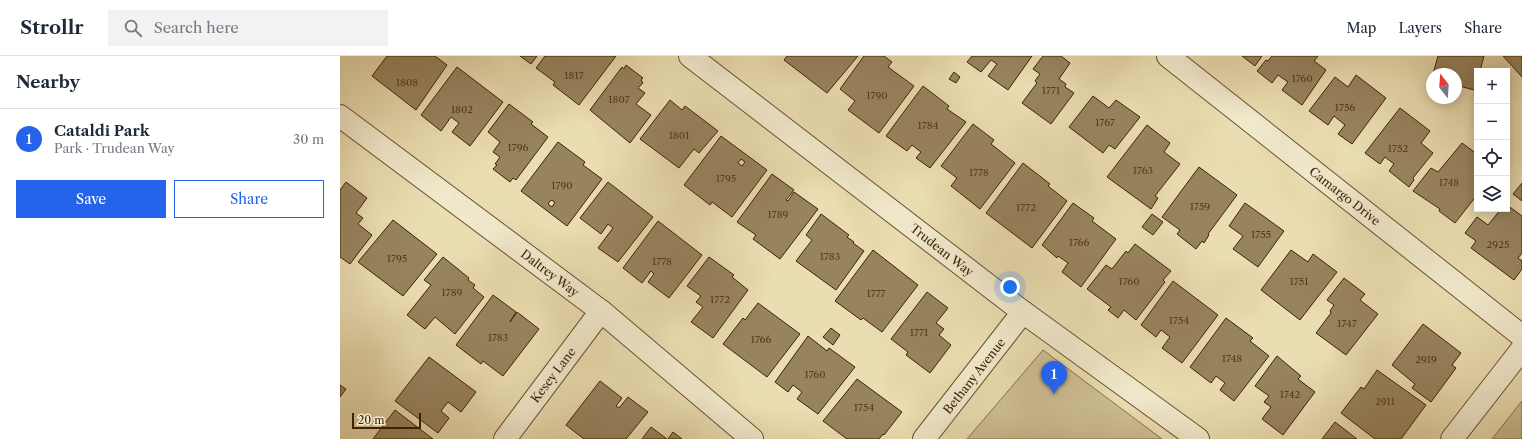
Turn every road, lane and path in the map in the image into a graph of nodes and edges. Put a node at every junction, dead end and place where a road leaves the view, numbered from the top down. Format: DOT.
graph roads {
  1 [pos="690,56"];
  2 [pos="1168,56"];
  3 [pos="340,116"];
  4 [pos="601,311"];
  5 [pos="1023,312"];
  6 [pos="1522,336"];
  7 [pos="1522,349"];
  8 [pos="506,439"];
  9 [pos="752,439"];
  10 [pos="924,439"];
  11 [pos="1198,439"];
  12 [pos="1452,439"];
  1 -- 5 [label="street, Trudean Way"];
  2 -- 6 [label="street, Camargo Drive"];
  3 -- 4 [label="street, Daltrey Way"];
  4 -- 8 [label="street, Kesey Lane"];
  4 -- 9 [label="street, Daltrey Way"];
  5 -- 10 [label="street, Bethany Avenue"];
  5 -- 11 [label="street, Trudean Way"];
  7 -- 12 [label="street"];
}
